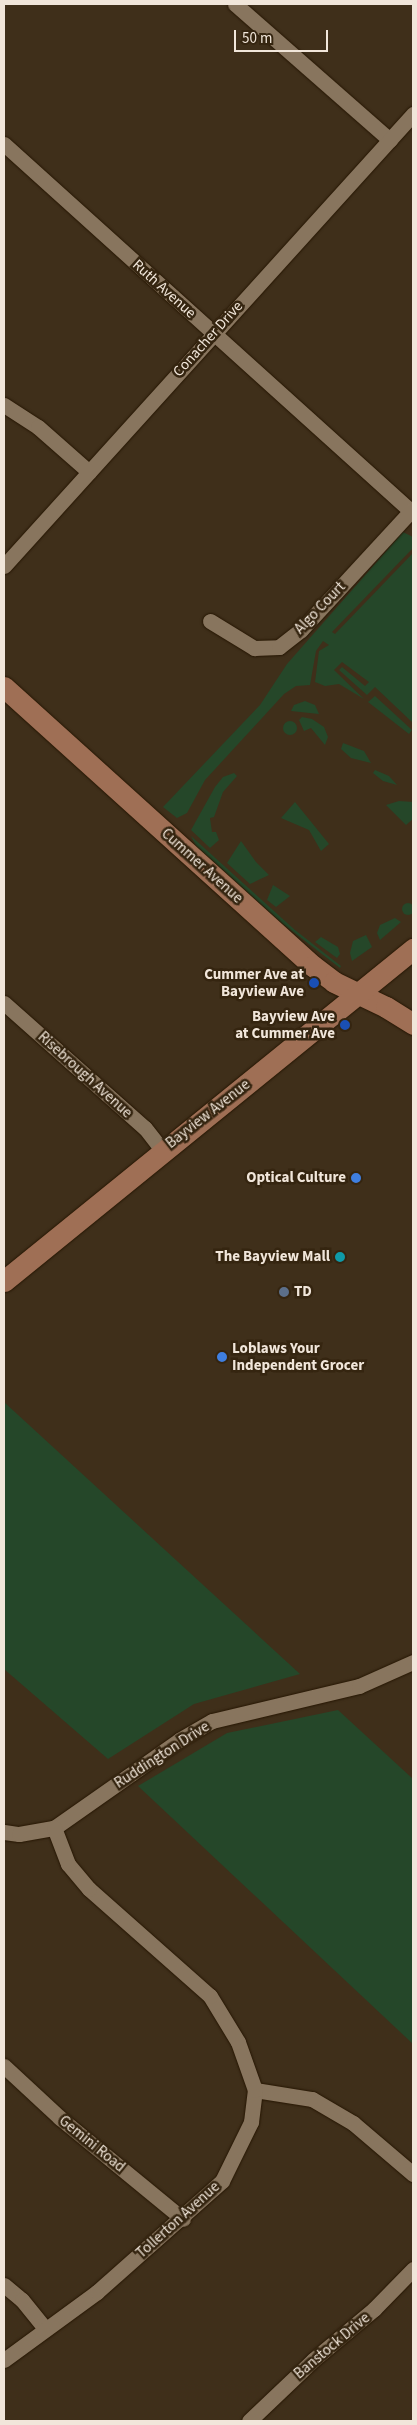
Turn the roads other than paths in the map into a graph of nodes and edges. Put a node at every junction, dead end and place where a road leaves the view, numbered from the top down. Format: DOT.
graph roads {
  1 [pos="235,4"];
  2 [pos="413,114"];
  3 [pos="390,140"];
  4 [pos="4,144"];
  5 [pos="213,333"];
  6 [pos="4,404"];
  7 [pos="89,472"];
  8 [pos="412,512"];
  9 [pos="4,566"];
  10 [pos="210,622"];
  11 [pos="4,687"];
  12 [pos="413,948"];
  13 [pos="359,995"];
  14 [pos="4,1003"];
  15 [pos="413,1024"];
  16 [pos="162,1150"];
  17 [pos="4,1281"];
  18 [pos="412,1664"];
  19 [pos="54,1828"];
  20 [pos="4,1832"];
  21 [pos="4,2066"];
  22 [pos="255,2090"];
  23 [pos="413,2174"];
  24 [pos="183,2219"];
  25 [pos="413,2269"];
  26 [pos="4,2285"];
  27 [pos="45,2328"];
  28 [pos="4,2360"];
  29 [pos="249,2421"];
  1 -- 3 [label="street"];
  2 -- 3 [label="street, Conacher Drive"];
  3 -- 5 [label="street, Conacher Drive"];
  4 -- 5 [label="street, Ruth Avenue"];
  5 -- 7 [label="street, Conacher Drive"];
  5 -- 8 [label="street, Ruth Avenue"];
  6 -- 7 [label="street"];
  7 -- 9 [label="street, Conacher Drive"];
  8 -- 10 [label="street, Algo Court"];
  11 -- 13 [label="street, Cummer Avenue"];
  12 -- 13 [label="street, Bayview Avenue"];
  13 -- 15 [label="street, Cummer Avenue"];
  13 -- 16 [label="street, Bayview Avenue"];
  14 -- 16 [label="street, Risebrough Avenue"];
  16 -- 17 [label="street, Bayview Avenue"];
  18 -- 19 [label="street, Ruddington Drive"];
  19 -- 20 [label="street, Ruddington Drive"];
  19 -- 22 [label="street, Tollerton Avenue"];
  21 -- 24 [label="street, Gemini Road"];
  22 -- 23 [label="street"];
  22 -- 24 [label="street, Tollerton Avenue"];
  24 -- 27 [label="street, Tollerton Avenue"];
  25 -- 29 [label="street, Banstock Drive"];
  26 -- 27 [label="street"];
  27 -- 28 [label="street, Tollerton Avenue"];
}
